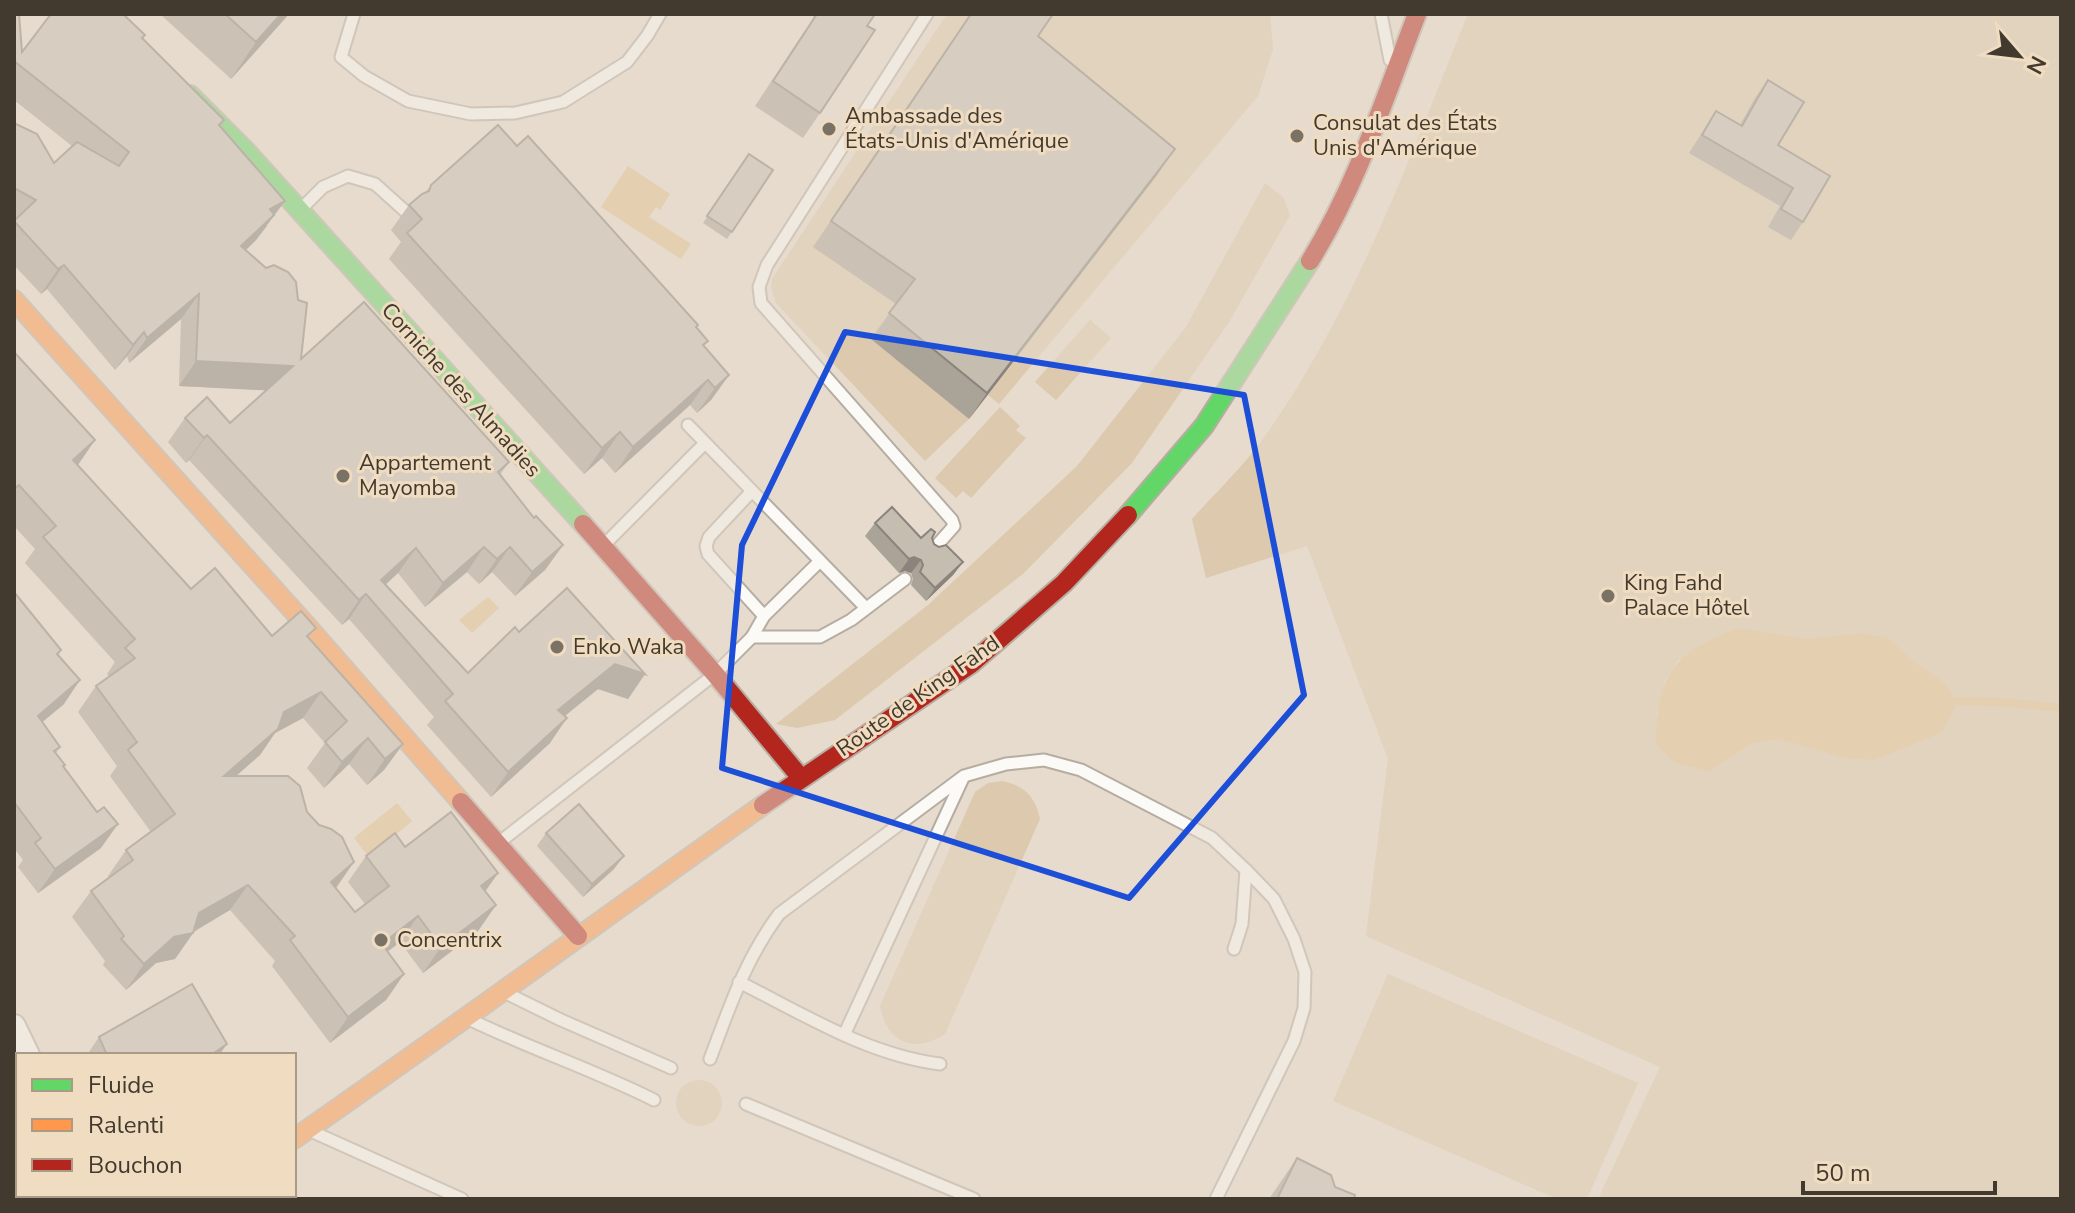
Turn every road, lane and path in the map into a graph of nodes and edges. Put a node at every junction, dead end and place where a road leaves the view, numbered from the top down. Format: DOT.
graph roads {
  1 [pos="354,14"];
  2 [pos="660,14"];
  3 [pos="927,14"];
  4 [pos="1381,14"];
  5 [pos="1417,14"];
  6 [pos="1393,75"];
  7 [pos="172,77"];
  8 [pos="299,211"];
  9 [pos="405,211"];
  10 [pos="14,300"];
  11 [pos="688,425"];
  12 [pos="705,443"];
  13 [pos="752,491"];
  14 [pos="603,546"];
  15 [pos="931,552"];
  16 [pos="820,561"];
  17 [pos="905,579"];
  18 [pos="866,608"];
  19 [pos="764,616"];
  20 [pos="752,637"];
  21 [pos="715,674"];
  22 [pos="964,776"];
  23 [pos="801,778"];
  24 [pos="498,844"];
  25 [pos="1246,870"];
  26 [pos="578,936"];
  27 [pos="1234,949"];
  28 [pos="739,982"];
  29 [pos="505,992"];
  30 [pos="467,1018"];
  31 [pos="14,1026"];
  32 [pos="844,1035"];
  33 [pos="27,1053"];
  34 [pos="710,1059"];
  35 [pos="940,1064"];
  36 [pos="671,1068"];
  37 [pos="654,1100"];
  38 [pos="746,1104"];
  39 [pos="301,1134"];
  40 [pos="457,1198"];
  41 [pos="974,1199"];
  42 [pos="1216,1199"];
  1 -- 2 [label="lane"];
  3 -- 15 [label="lane"];
  4 -- 6 [label="lane"];
  5 -- 6 [label="street, Route de King Fahd"];
  6 -- 23 [label="street, Route de King Fahd"];
  7 -- 8 [label="street, Corniche des Almadies"];
  8 -- 9 [label="lane"];
  8 -- 14 [label="street, Corniche des Almadies"];
  10 -- 24 [label="street"];
  11 -- 12 [label="lane"];
  12 -- 13 [label="lane"];
  12 -- 14 [label="lane"];
  13 -- 16 [label="lane"];
  13 -- 19 [label="lane"];
  14 -- 21 [label="street, Corniche des Almadies"];
  16 -- 18 [label="lane"];
  16 -- 19 [label="lane"];
  17 -- 18 [label="lane"];
  18 -- 20 [label="lane"];
  19 -- 20 [label="lane"];
  20 -- 21 [label="lane"];
  21 -- 23 [label="street, Corniche des Almadies"];
  21 -- 24 [label="lane"];
  22 -- 25 [label="lane"];
  22 -- 28 [label="lane"];
  22 -- 32 [label="lane"];
  23 -- 26 [label="street, Route de King Fahd"];
  24 -- 26 [label="street"];
  25 -- 27 [label="lane"];
  25 -- 42 [label="lane"];
  26 -- 29 [label="street, Route de King Fahd"];
  28 -- 32 [label="lane"];
  28 -- 34 [label="lane"];
  29 -- 30 [label="street, Route de King Fahd"];
  29 -- 36 [label="lane"];
  30 -- 37 [label="lane"];
  30 -- 39 [label="street, Route de King Fahd"];
  31 -- 33 [label="street"];
  32 -- 35 [label="lane"];
  38 -- 41 [label="lane"];
  39 -- 40 [label="lane"];
}
